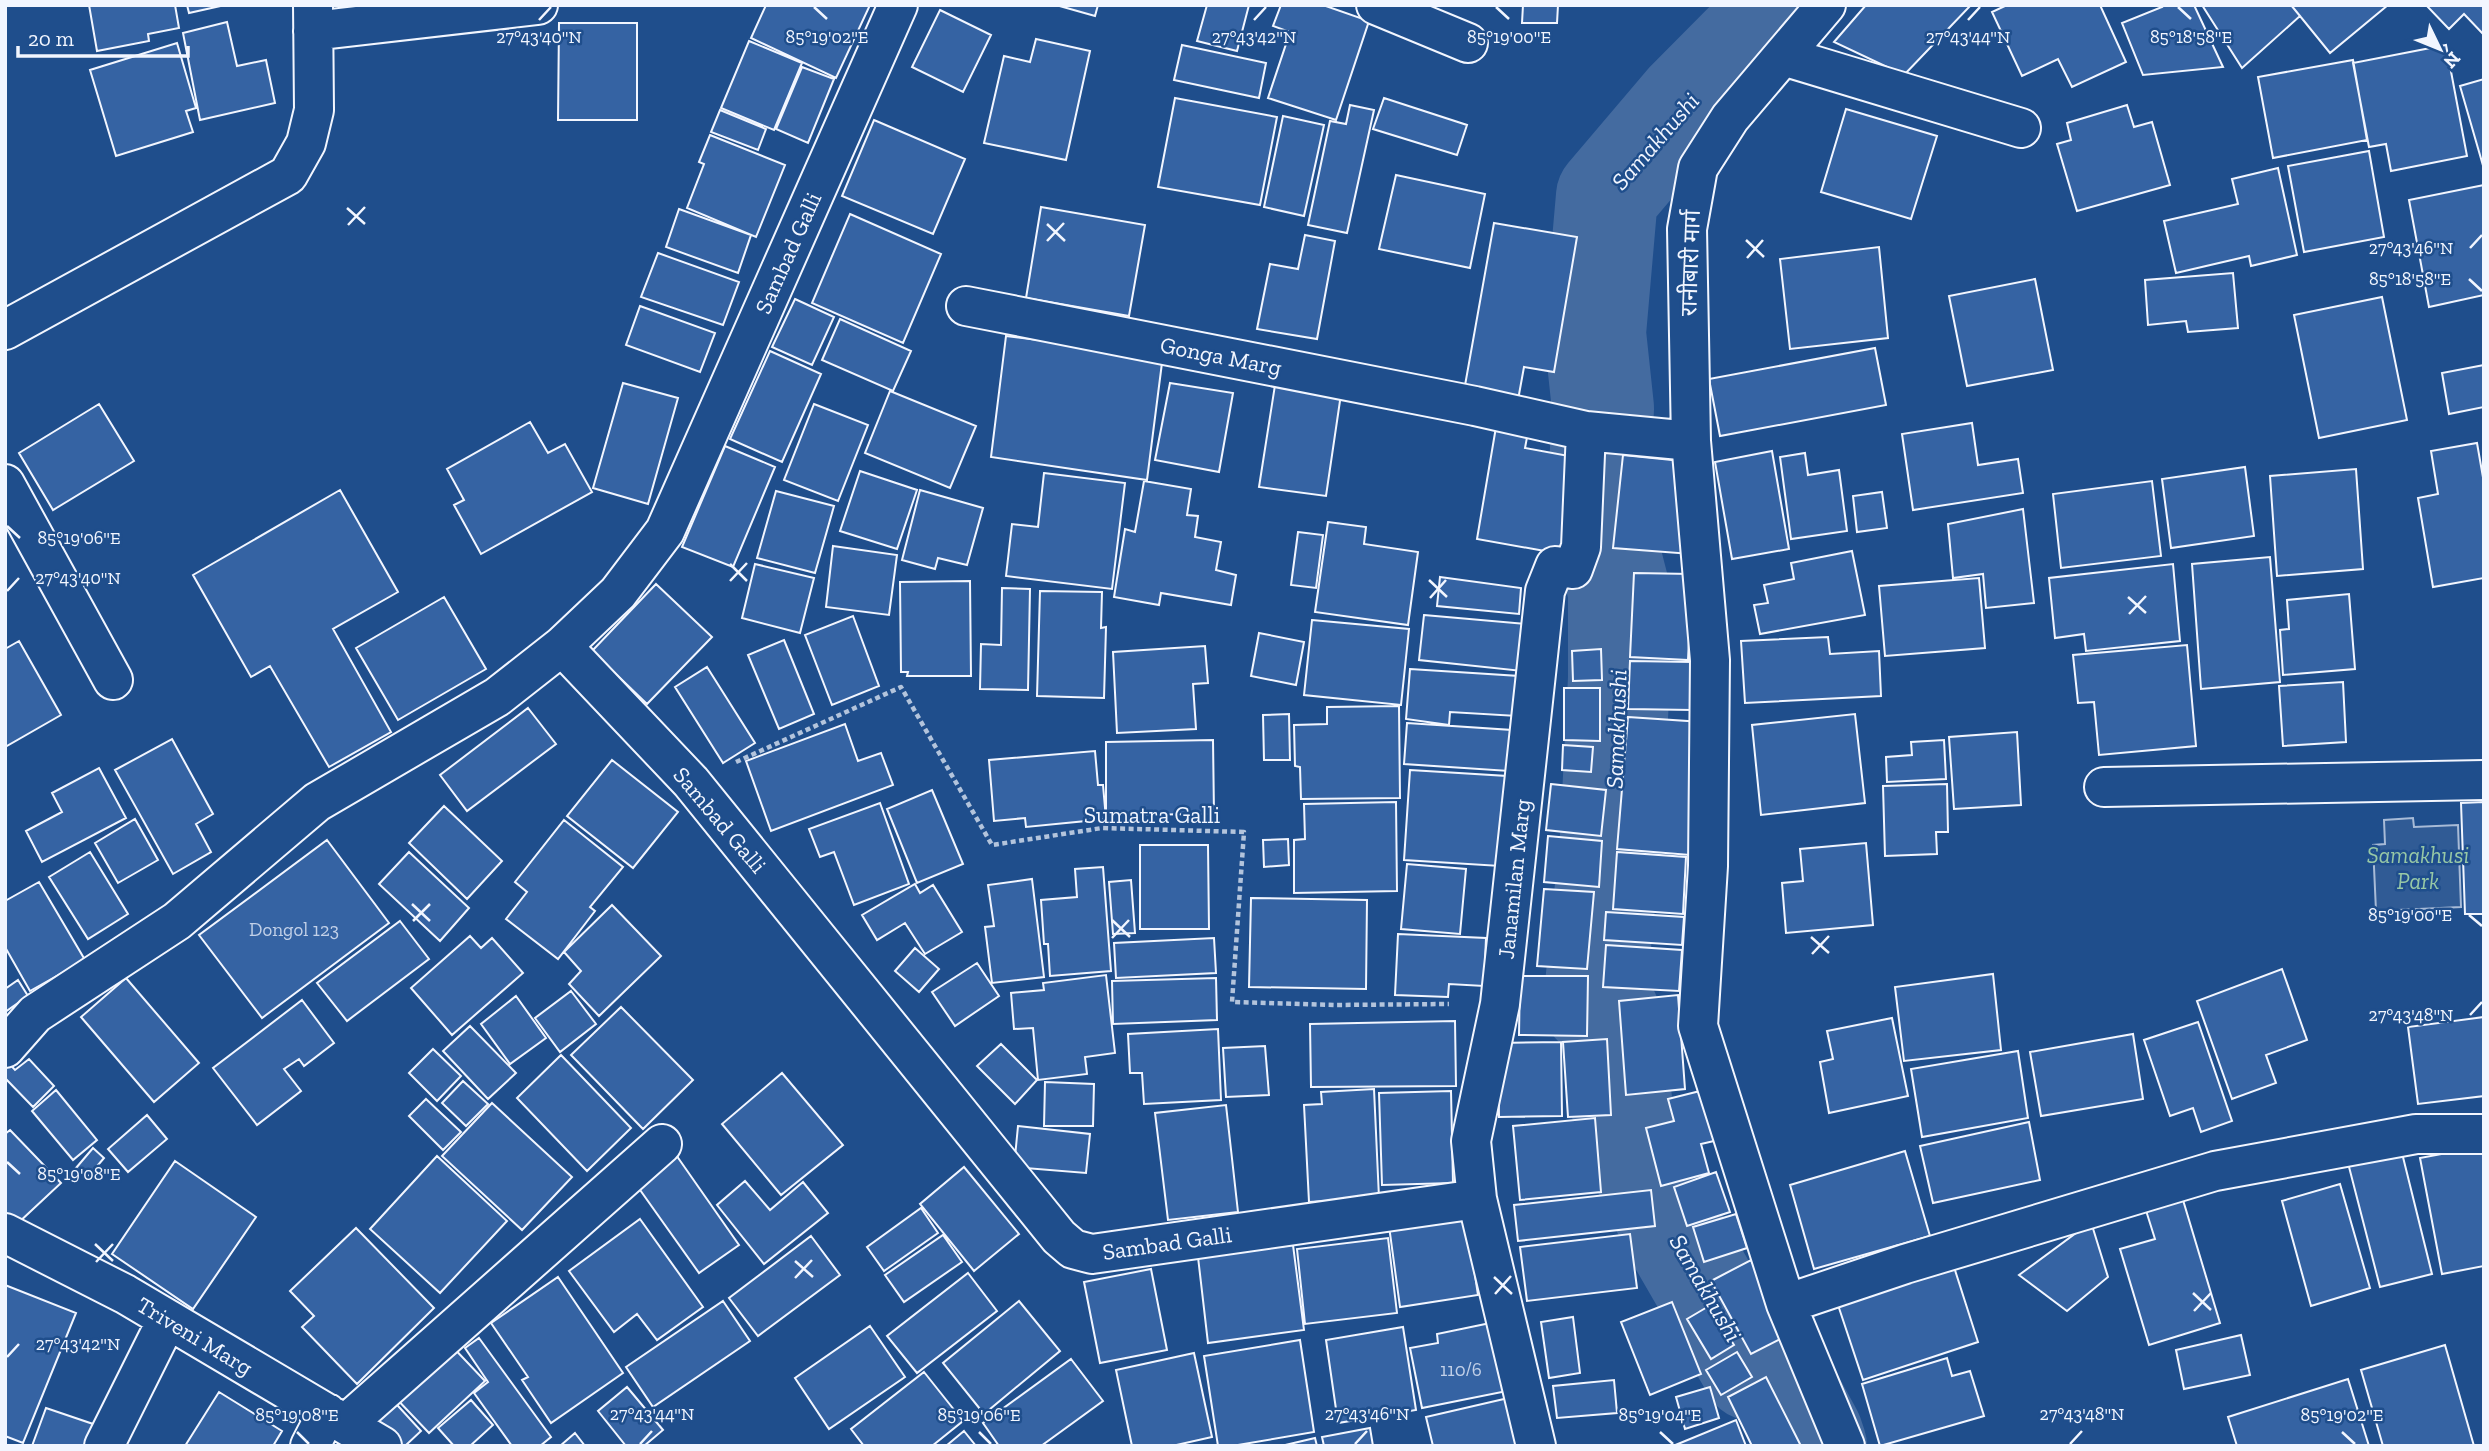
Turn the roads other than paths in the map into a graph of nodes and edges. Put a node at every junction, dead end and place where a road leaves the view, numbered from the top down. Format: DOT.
graph roads {
  1 [pos="538,5"];
  2 [pos="898,5"];
  3 [pos="1376,5"];
  4 [pos="1826,5"];
  5 [pos="313,18"];
  6 [pos="1468,43"];
  7 [pos="1783,56"];
  8 [pos="2021,128"];
  9 [pos="966,306"];
  10 [pos="5,330"];
  11 [pos="1586,431"];
  12 [pos="1691,441"];
  13 [pos="5,484"];
  14 [pos="562,646"];
  15 [pos="113,680"];
  16 [pos="2484,780"];
  17 [pos="2104,787"];
  18 [pos="5,1048"];
  19 [pos="2484,1134"];
  20 [pos="662,1144"];
  21 [pos="1477,1199"];
  22 [pos="5,1233"];
  23 [pos="1786,1304"];
  24 [pos="167,1320"];
  25 [pos="328,1427"];
  26 [pos="104,1446"];
  27 [pos="382,1446"];
  28 [pos="1536,1446"];
  29 [pos="1845,1446"];
  1 -- 5 [label="street"];
  2 -- 14 [label="street, Sambad Galli"];
  3 -- 6 [label="street"];
  4 -- 7 [label="street, रानीबारी मार्ग"];
  5 -- 10 [label="street"];
  7 -- 8 [label="street"];
  7 -- 12 [label="street, रानीबारी मार्ग"];
  9 -- 11 [label="street, Gonga Marg"];
  11 -- 12 [label="street"];
  11 -- 21 [label="street, Janamilan Marg"];
  12 -- 23 [label="street, रानीबारी मार्ग"];
  13 -- 15 [label="street"];
  14 -- 18 [label="street"];
  14 -- 21 [label="street, Sambad Galli"];
  16 -- 17 [label="street"];
  19 -- 23 [label="street"];
  20 -- 25 [label="street"];
  21 -- 28 [label="street, Janamilan Marg"];
  22 -- 24 [label="street, Triveni Marg"];
  23 -- 29 [label="street, रानीबारी मार्ग"];
  24 -- 25 [label="street, Triveni Marg"];
  24 -- 26 [label="street"];
  25 -- 27 [label="street, Triveni Marg"];
}
